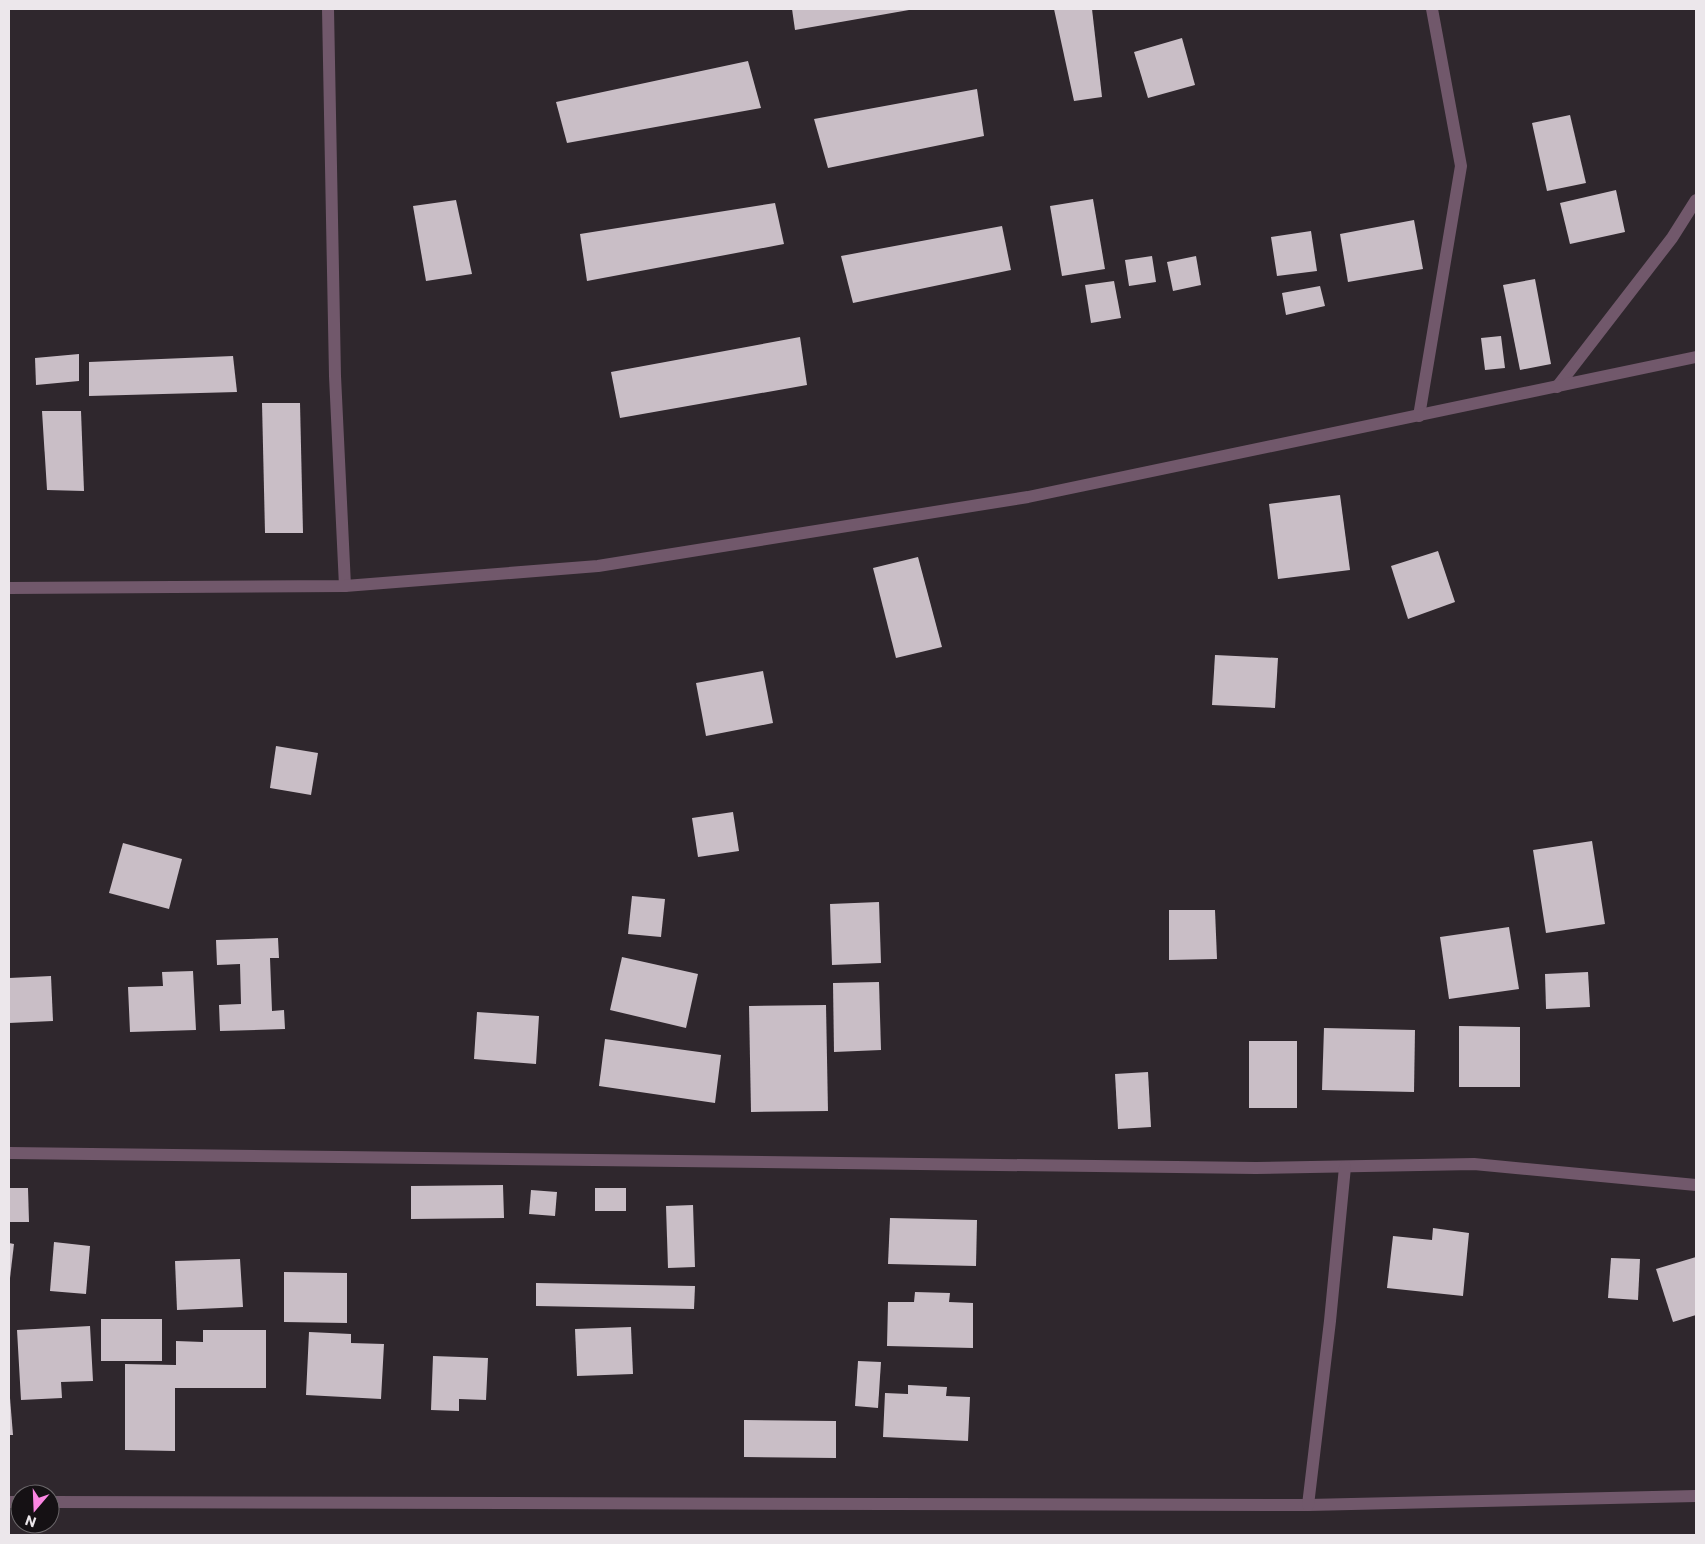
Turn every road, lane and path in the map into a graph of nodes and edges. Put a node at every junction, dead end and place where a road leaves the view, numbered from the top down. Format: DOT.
graph roads {
  1 [pos="328,9"];
  2 [pos="1432,9"];
  3 [pos="1696,200"];
  4 [pos="1696,357"];
  5 [pos="1557,387"];
  6 [pos="1419,416"];
  7 [pos="345,586"];
  8 [pos="9,588"];
  9 [pos="9,1153"];
  10 [pos="1344,1167"];
  11 [pos="1696,1185"];
  12 [pos="1696,1496"];
  13 [pos="60,1502"];
  14 [pos="1308,1505"];
  1 -- 7 [label="street"];
  2 -- 6 [label="street"];
  3 -- 5 [label="street"];
  4 -- 5 [label="street"];
  5 -- 6 [label="street"];
  6 -- 7 [label="street"];
  7 -- 8 [label="street"];
  9 -- 10 [label="street"];
  10 -- 11 [label="street"];
  10 -- 14 [label="street"];
  12 -- 14 [label="street"];
  13 -- 14 [label="street"];
}
